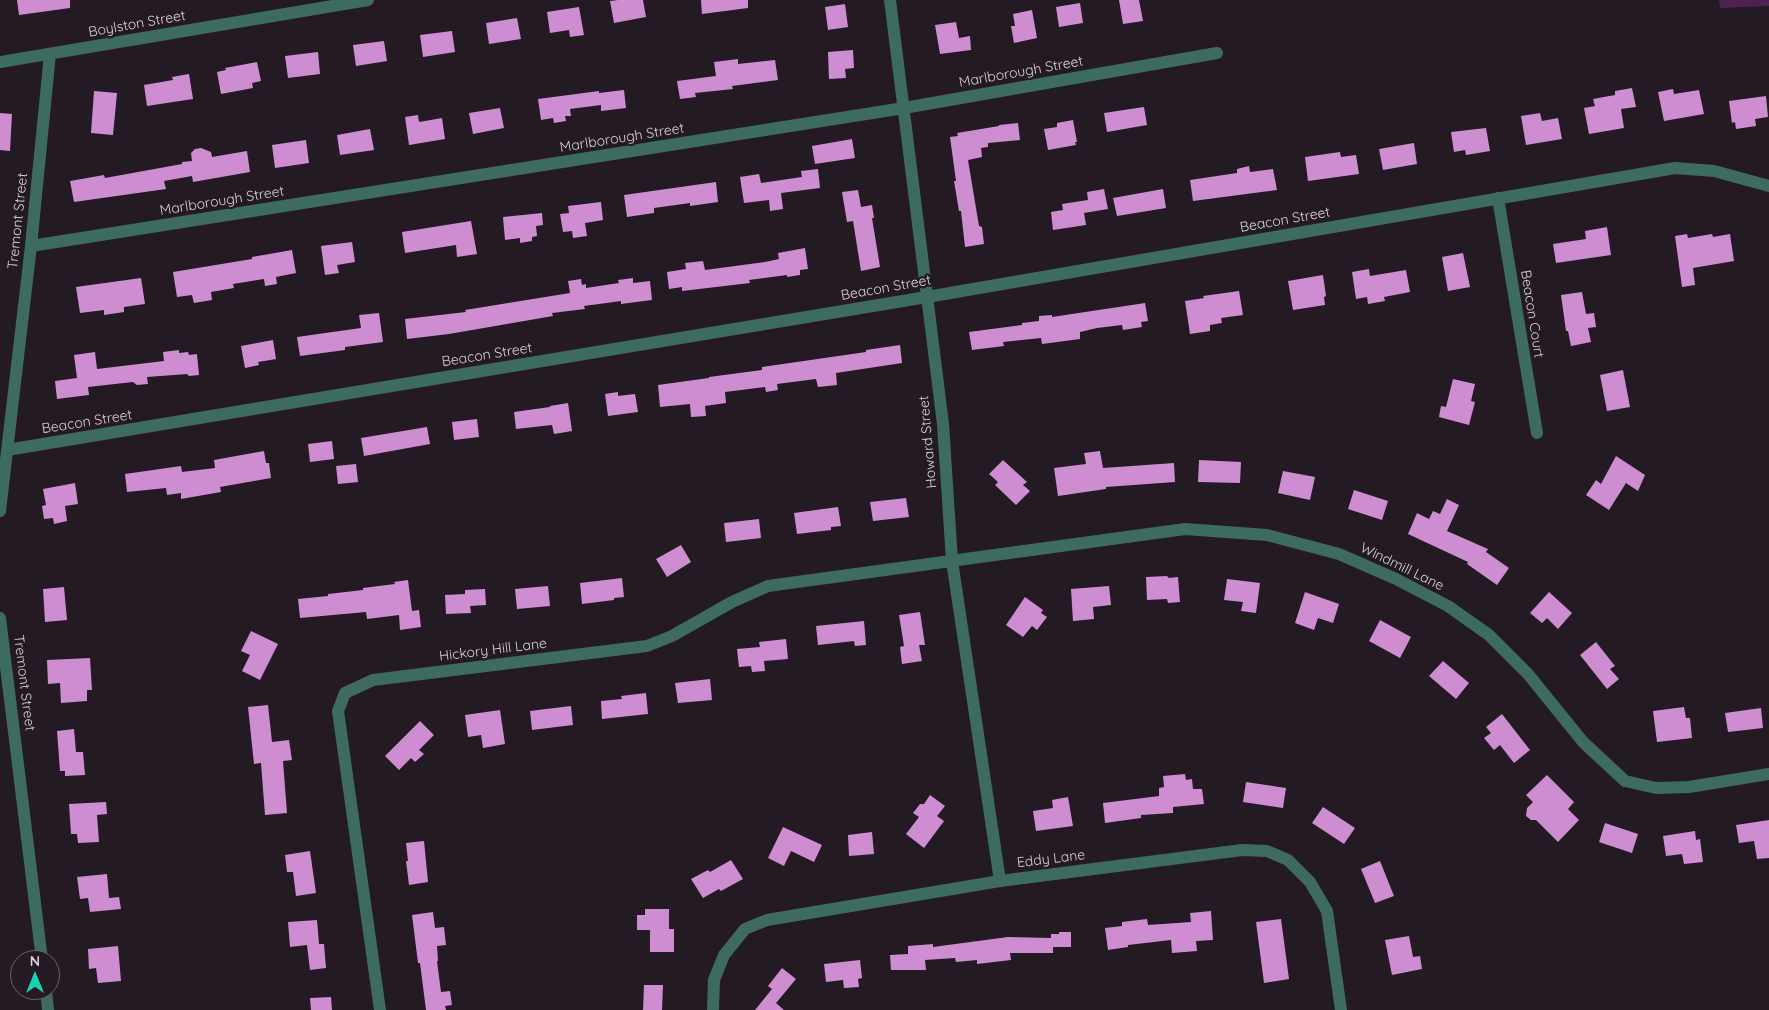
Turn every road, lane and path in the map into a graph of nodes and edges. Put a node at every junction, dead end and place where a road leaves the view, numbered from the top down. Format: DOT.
graph roads {
  1 [pos="368,0"];
  2 [pos="890,0"];
  3 [pos="1217,53"];
  4 [pos="50,54"];
  5 [pos="0,62"];
  6 [pos="904,108"];
  7 [pos="1769,186"];
  8 [pos="1498,198"];
  9 [pos="31,246"];
  10 [pos="927,296"];
  11 [pos="1537,433"];
  12 [pos="7,450"];
  13 [pos="0,511"];
  14 [pos="952,561"];
  15 [pos="0,618"];
  16 [pos="1769,774"];
  17 [pos="1000,880"];
  18 [pos="41,950"];
  19 [pos="380,1010"];
  20 [pos="713,1010"];
  21 [pos="1341,1010"];
  1 -- 4 [label="street, Boylston Street"];
  2 -- 6 [label="street, Howard Street"];
  3 -- 6 [label="street, Marlborough Street"];
  4 -- 5 [label="street, Boylston Street"];
  4 -- 9 [label="street, Tremont Street"];
  6 -- 9 [label="street, Marlborough Street"];
  6 -- 10 [label="street, Howard Street"];
  7 -- 8 [label="street, Beacon Street"];
  8 -- 10 [label="street, Beacon Street"];
  8 -- 11 [label="street, Beacon Court"];
  9 -- 12 [label="street, Tremont Street"];
  10 -- 12 [label="street, Beacon Street"];
  10 -- 14 [label="street, Howard Street"];
  12 -- 13 [label="street, Tremont Street"];
  14 -- 16 [label="street, Windmill Lane"];
  14 -- 17 [label="street, Howard Street"];
  14 -- 19 [label="street, Hickory Hill Lane"];
  15 -- 18 [label="street, Tremont Street"];
  17 -- 20 [label="street, Eddy Lane"];
  17 -- 21 [label="street, Eddy Lane"];
}
